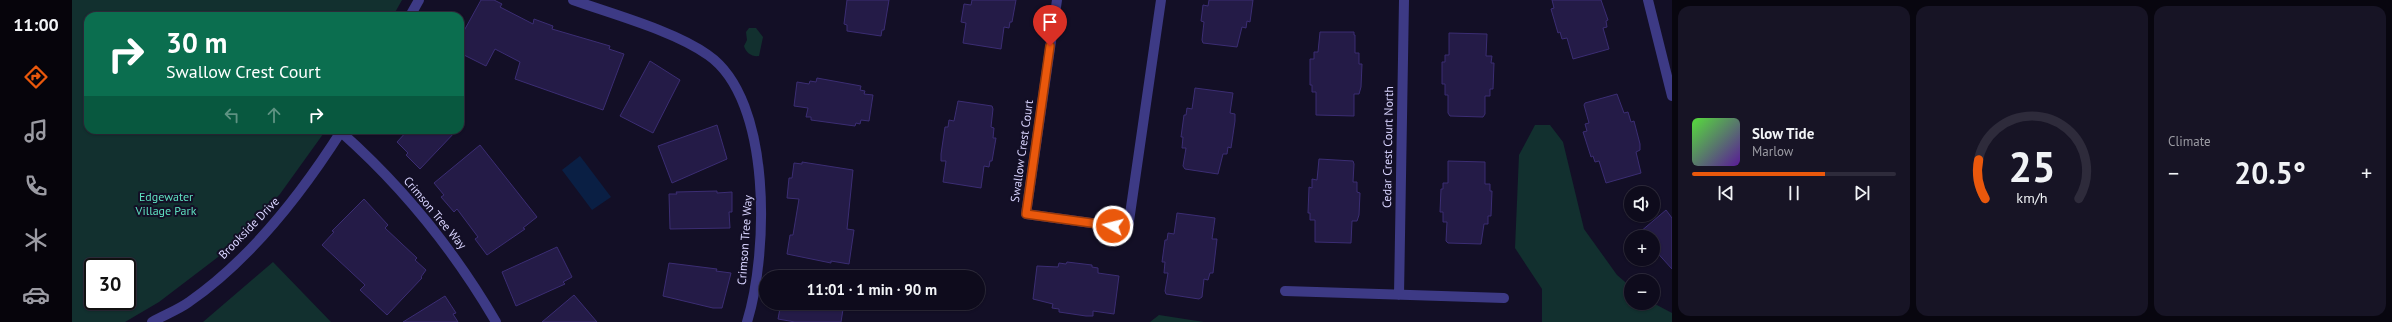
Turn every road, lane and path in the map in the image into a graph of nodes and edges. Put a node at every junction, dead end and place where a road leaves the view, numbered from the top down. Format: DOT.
graph roads {
  1 [pos="419,0"];
  2 [pos="573,0"];
  3 [pos="1057,0"];
  4 [pos="1161,0"];
  5 [pos="1404,0"];
  6 [pos="1648,0"];
  7 [pos="412,12"];
  8 [pos="1672,96"];
  9 [pos="340,134"];
  10 [pos="345,134"];
  11 [pos="1285,291"];
  12 [pos="1399,295"];
  13 [pos="1504,298"];
  14 [pos="152,322"];
  15 [pos="496,322"];
  16 [pos="747,322"];
  1 -- 7 [label="street"];
  2 -- 16 [label="street, Crimson Tree Way"];
  3 -- 4 [label="street, Swallow Crest Court"];
  5 -- 12 [label="street, Cedar Crest Court North"];
  6 -- 8 [label="street"];
  9 -- 14 [label="street, Brookside Drive"];
  10 -- 15 [label="street, Crimson Tree Way"];
  11 -- 12 [label="street"];
  12 -- 13 [label="street"];
}
